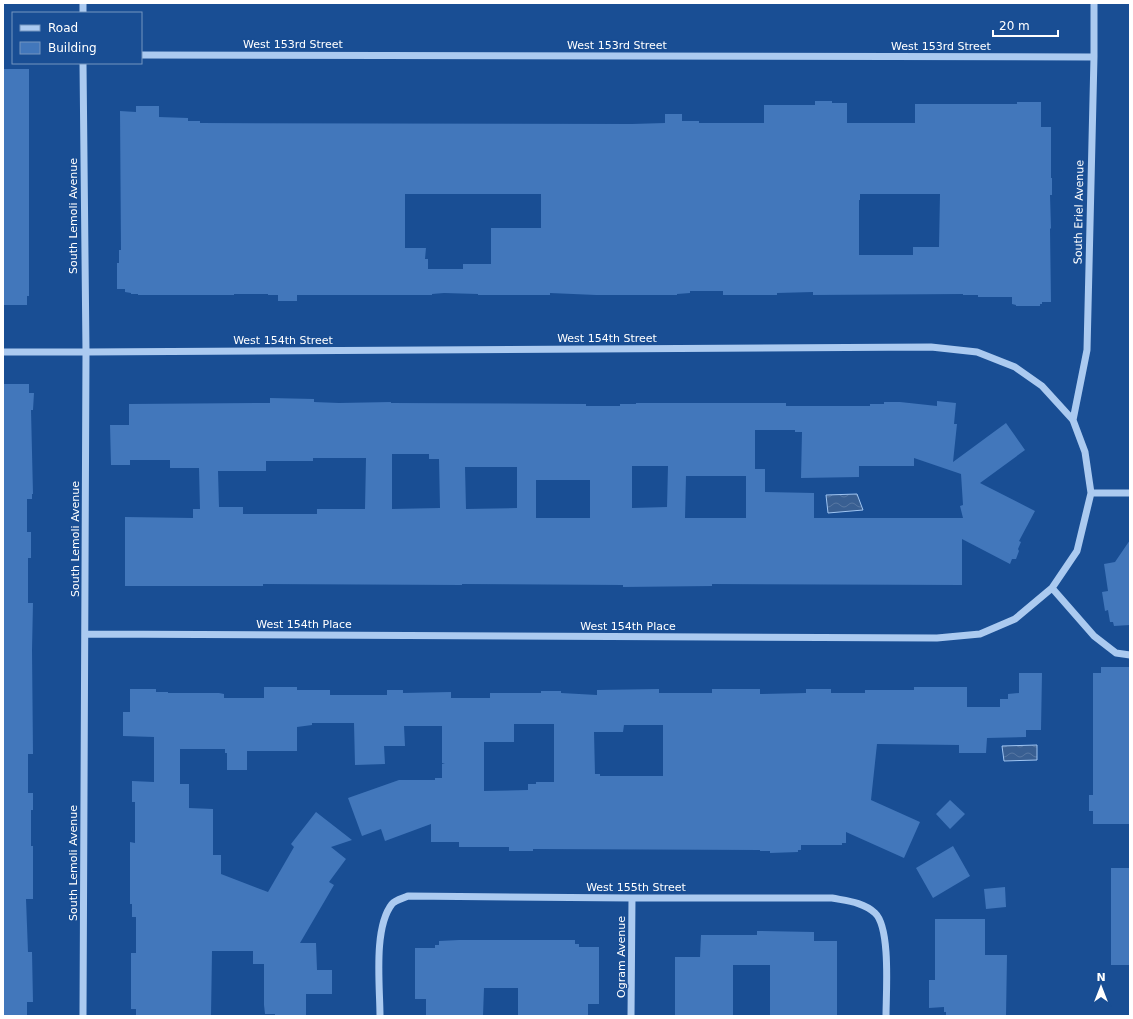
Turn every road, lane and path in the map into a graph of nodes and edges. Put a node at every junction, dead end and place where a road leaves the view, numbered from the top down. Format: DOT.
graph roads {
  1 [pos="1094,3"];
  2 [pos="142,55"];
  3 [pos="1094,57"];
  4 [pos="83,64"];
  5 [pos="3,352"];
  6 [pos="86,352"];
  7 [pos="1073,420"];
  8 [pos="1091,493"];
  9 [pos="1130,493"];
  10 [pos="1052,588"];
  11 [pos="86,634"];
  12 [pos="1130,654"];
  13 [pos="632,898"];
  14 [pos="83,1016"];
  15 [pos="380,1016"];
  16 [pos="631,1016"];
  17 [pos="886,1016"];
  1 -- 3 [label="street, South Eriel Avenue"];
  2 -- 3 [label="street, West 153rd Street"];
  3 -- 7 [label="street, South Eriel Avenue"];
  4 -- 6 [label="street, South Lemoli Avenue"];
  5 -- 6 [label="street, West 154th Street"];
  6 -- 7 [label="street, West 154th Street"];
  6 -- 11 [label="street, South Lemoli Avenue"];
  7 -- 8 [label="street, West 154th Street"];
  8 -- 9 [label="street"];
  8 -- 10 [label="street, West 154th Place"];
  10 -- 11 [label="street, West 154th Place"];
  10 -- 12 [label="street"];
  11 -- 14 [label="street, South Lemoli Avenue"];
  13 -- 15 [label="street, West 155th Street"];
  13 -- 16 [label="street, Ogram Avenue"];
  13 -- 17 [label="street, West 155th Street"];
}
